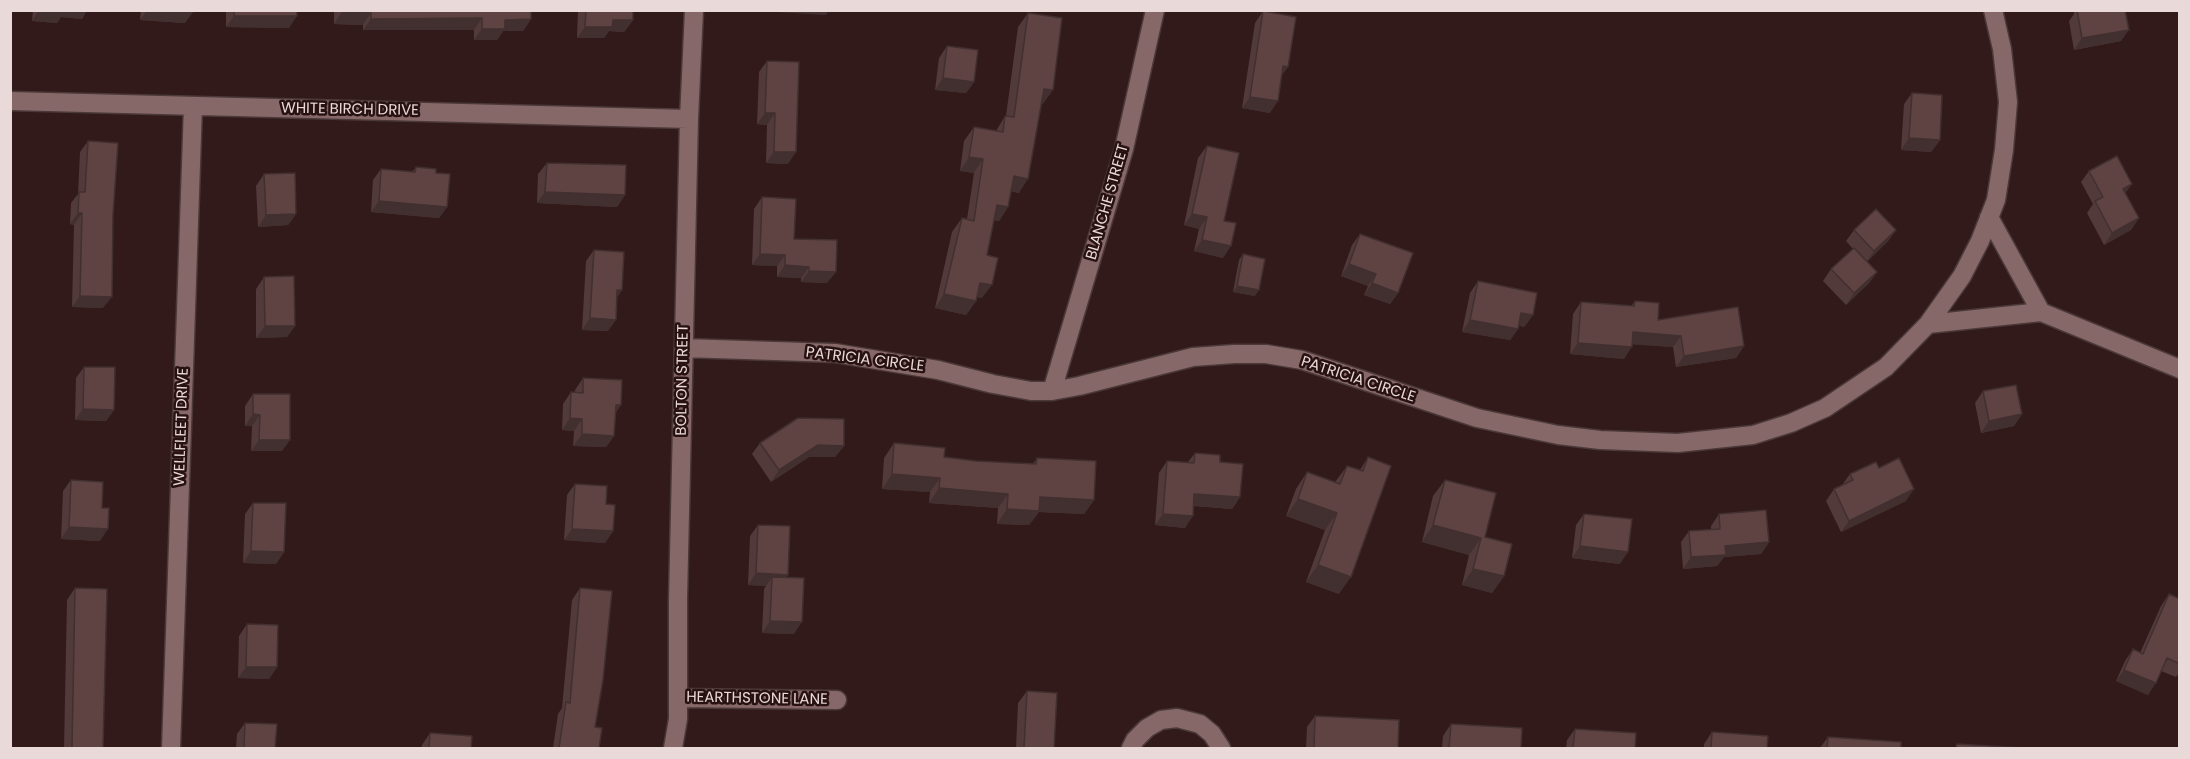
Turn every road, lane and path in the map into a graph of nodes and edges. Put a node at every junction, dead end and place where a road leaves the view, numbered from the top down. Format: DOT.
graph roads {
  1 [pos="694,10"];
  2 [pos="1155,10"];
  3 [pos="1993,10"];
  4 [pos="10,101"];
  5 [pos="193,106"];
  6 [pos="689,119"];
  7 [pos="1989,217"];
  8 [pos="2041,312"];
  9 [pos="1928,324"];
  10 [pos="684,348"];
  11 [pos="2180,369"];
  12 [pos="1052,390"];
  13 [pos="678,698"];
  14 [pos="837,700"];
  15 [pos="171,748"];
  16 [pos="673,748"];
  17 [pos="1131,748"];
  18 [pos="1221,748"];
  1 -- 6 [label="street, BOLTON STREET"];
  2 -- 12 [label="street, BLANCHE STREET"];
  3 -- 7 [label="street, PATRICIA CIRCLE"];
  4 -- 5 [label="street, WHITE BIRCH DRIVE"];
  5 -- 6 [label="street, WHITE BIRCH DRIVE"];
  5 -- 15 [label="street, WELLFLEET DRIVE"];
  6 -- 10 [label="street, BOLTON STREET"];
  7 -- 8 [label="street"];
  7 -- 9 [label="street, PATRICIA CIRCLE"];
  8 -- 9 [label="street"];
  8 -- 11 [label="street"];
  9 -- 12 [label="street, PATRICIA CIRCLE"];
  10 -- 12 [label="street, PATRICIA CIRCLE"];
  10 -- 13 [label="street, BOLTON STREET"];
  13 -- 14 [label="street, HEARTHSTONE LANE"];
  13 -- 16 [label="street, BOLTON STREET"];
  17 -- 18 [label="street"];
}
